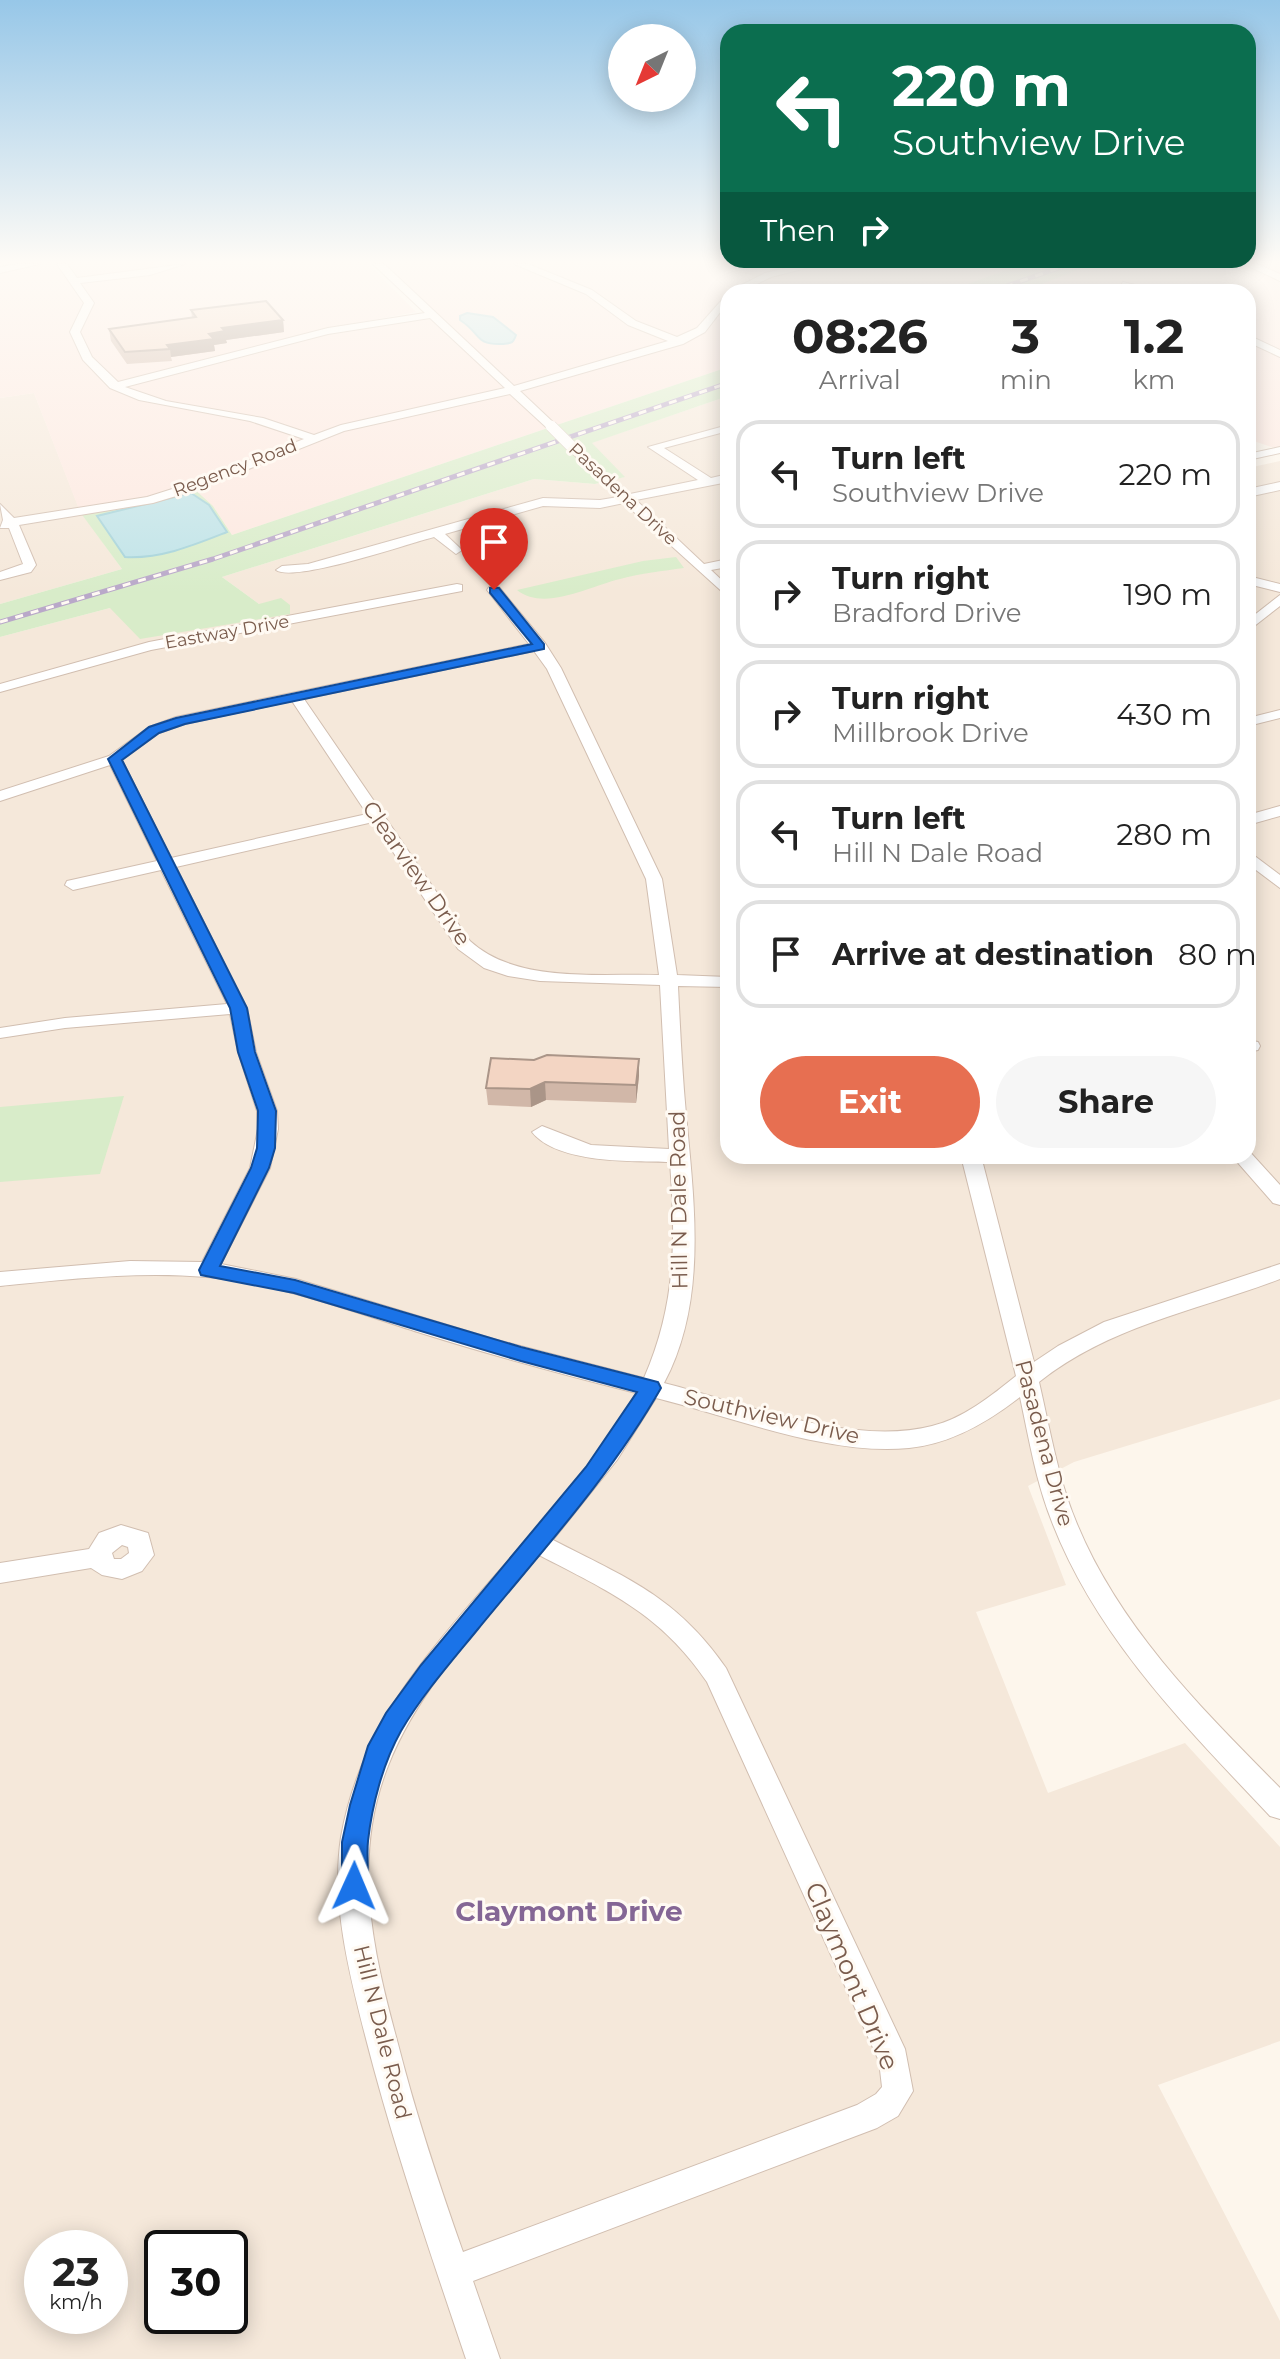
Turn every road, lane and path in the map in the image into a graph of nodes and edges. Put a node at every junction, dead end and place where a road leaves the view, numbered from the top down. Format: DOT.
graph roads {
  1 [pos="100,374"];
  2 [pos="160,374"];
  3 [pos="495,374"];
  4 [pos="567,374"];
  5 [pos="114,386"];
  6 [pos="512,390"];
  7 [pos="720,430"];
  8 [pos="312,438"];
  9 [pos="1280,450"];
  10 [pos="1256,455"];
  11 [pos="720,479"];
  12 [pos="709,482"];
  13 [pos="1280,486"];
  14 [pos="1256,491"];
  15 [pos="629,500"];
  16 [pos="0,508"];
  17 [pos="6,523"];
  18 [pos="437,533"];
  19 [pos="456,550"];
  20 [pos="720,565"];
  21 [pos="703,568"];
  22 [pos="282,570"];
  23 [pos="0,576"];
  24 [pos="1256,582"];
  25 [pos="720,585"];
  26 [pos="457,588"];
  27 [pos="1280,588"];
  28 [pos="494,590"];
  29 [pos="1280,599"];
  30 [pos="1256,620"];
  31 [pos="540,646"];
  32 [pos="0,688"];
  33 [pos="296,697"];
  34 [pos="1280,714"];
  35 [pos="1256,720"];
  36 [pos="114,759"];
  37 [pos="0,796"];
  38 [pos="1280,811"];
  39 [pos="378,816"];
  40 [pos="1256,818"];
  41 [pos="1256,863"];
  42 [pos="166,865"];
  43 [pos="1280,883"];
  44 [pos="73,885"];
  45 [pos="668,980"];
  46 [pos="720,982"];
  47 [pos="238,1008"];
  48 [pos="0,1033"];
  49 [pos="542,1132"];
  50 [pos="680,1156"];
  51 [pos="973,1164"];
  52 [pos="1249,1164"];
  53 [pos="1280,1198"];
  54 [pos="208,1270"];
  55 [pos="1280,1271"];
  56 [pos="0,1279"];
  57 [pos="1028,1379"];
  58 [pos="650,1388"];
  59 [pos="535,1542"];
  60 [pos="99,1557"];
  61 [pos="0,1573"];
  62 [pos="1280,1807"];
  63 [pos="454,2272"];
  64 [pos="483,2359"];
  1 -- 5 [label="street"];
  2 -- 5 [label="street"];
  3 -- 6 [label="street, Pasadena Drive"];
  4 -- 6 [label="street, Regency Road"];
  5 -- 8 [label="street"];
  6 -- 8 [label="street, Regency Road"];
  6 -- 15 [label="street, Pasadena Drive, bridge"];
  7 -- 12 [label="street"];
  8 -- 17 [label="street, Regency Road"];
  9 -- 10 [label="street"];
  11 -- 12 [label="street"];
  12 -- 15 [label="street"];
  13 -- 14 [label="street"];
  15 -- 18 [label="street"];
  15 -- 21 [label="street, Pasadena Drive"];
  16 -- 17 [label="street"];
  17 -- 23 [label="street"];
  18 -- 19 [label="street"];
  18 -- 22 [label="street"];
  20 -- 21 [label="street"];
  21 -- 25 [label="street, Pasadena Drive"];
  24 -- 27 [label="street"];
  26 -- 32 [label="street, Eastway Drive"];
  28 -- 31 [label="street, Hill N Dale Road"];
  29 -- 30 [label="street"];
  31 -- 33 [label="street"];
  31 -- 45 [label="street, Hill N Dale Road"];
  33 -- 36 [label="street"];
  33 -- 39 [label="street, Clearview Drive"];
  34 -- 35 [label="street"];
  36 -- 37 [label="street"];
  36 -- 42 [label="street"];
  38 -- 40 [label="street"];
  39 -- 42 [label="street"];
  39 -- 45 [label="street, Clearview Drive"];
  41 -- 43 [label="street"];
  42 -- 44 [label="street"];
  42 -- 47 [label="street"];
  45 -- 46 [label="street, Clearview Drive"];
  45 -- 50 [label="street, Hill N Dale Road"];
  47 -- 48 [label="street"];
  47 -- 54 [label="street"];
  49 -- 50 [label="street"];
  50 -- 58 [label="street, Hill N Dale Road"];
  51 -- 57 [label="street, Pasadena Drive"];
  52 -- 53 [label="street"];
  54 -- 56 [label="street, Southview Drive"];
  54 -- 58 [label="street, Southview Drive"];
  55 -- 57 [label="street, Southview Drive"];
  57 -- 58 [label="street, Southview Drive"];
  57 -- 62 [label="street, Pasadena Drive"];
  58 -- 59 [label="street, Hill N Dale Road"];
  59 -- 63 [label="street, Hill N Dale Road"];
  59 -- 63 [label="street, Claymont Drive"];
  60 -- 61 [label="street"];
  63 -- 64 [label="street, Hill N Dale Road"];
}
